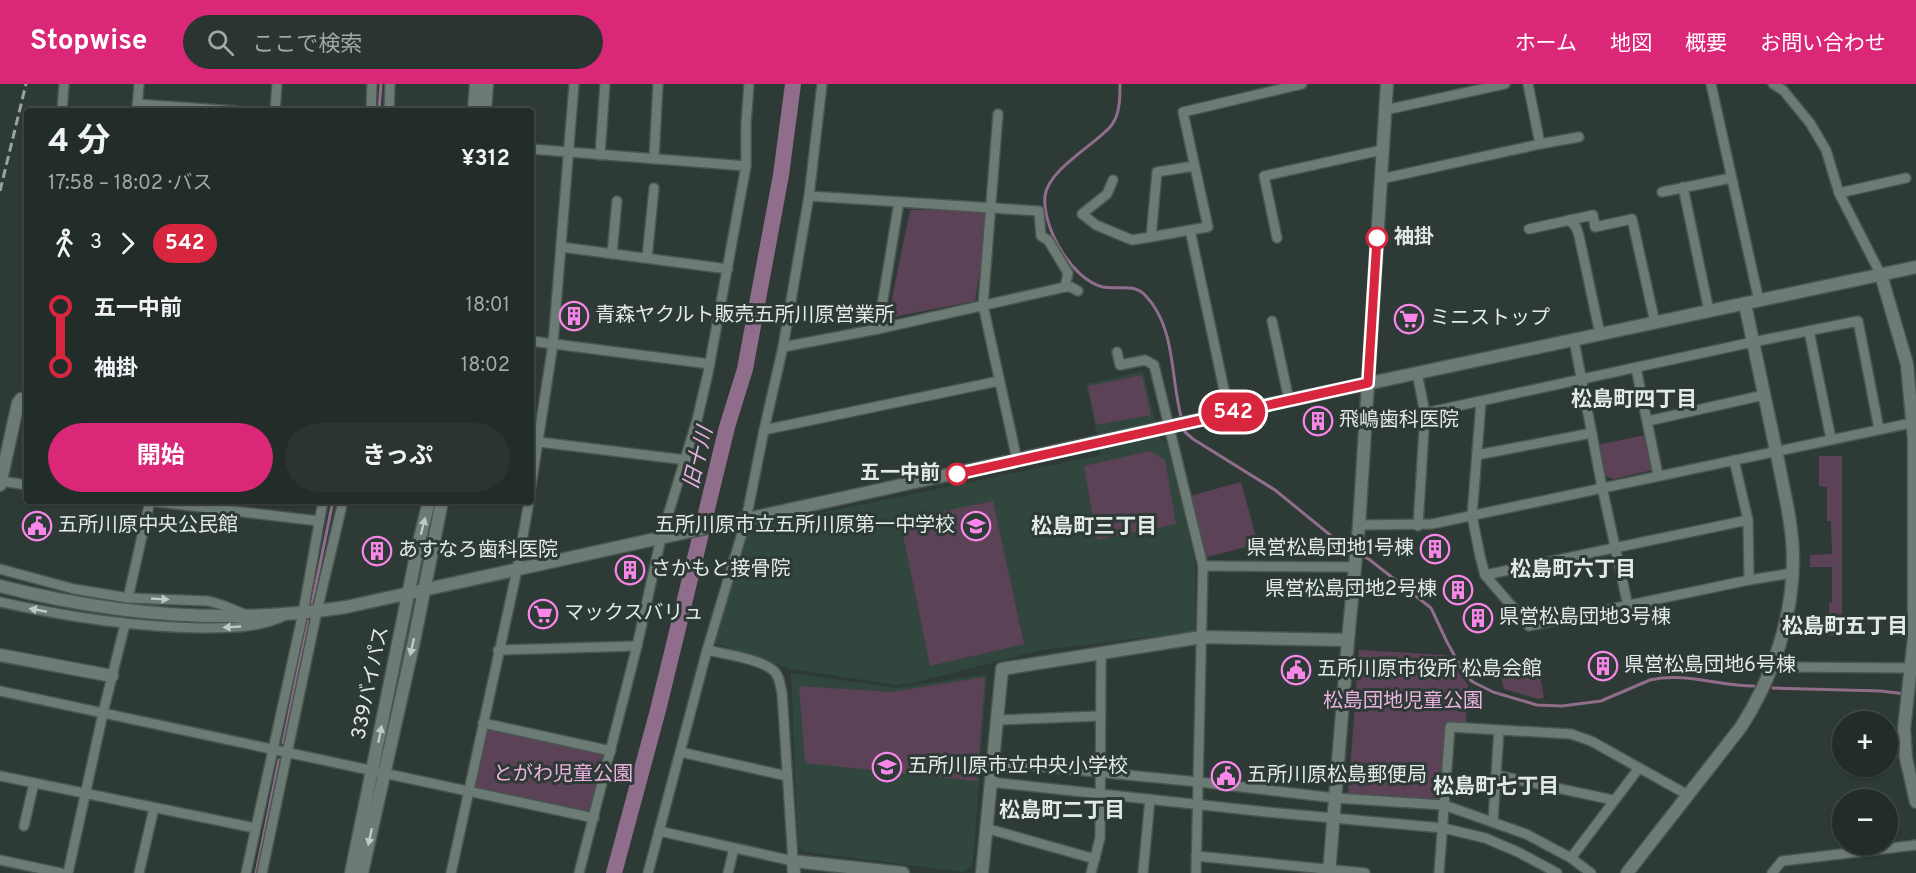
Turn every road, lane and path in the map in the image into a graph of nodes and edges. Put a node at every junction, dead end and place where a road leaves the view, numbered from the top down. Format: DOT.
graph roads {
  1 [pos="64,84"];
  2 [pos="139,84"];
  3 [pos="277,84"];
  4 [pos="372,84"];
  5 [pos="390,84"];
  6 [pos="476,84"];
  7 [pos="487,84"];
  8 [pos="574,84"];
  9 [pos="605,84"];
  10 [pos="658,84"];
  11 [pos="748,84"];
  12 [pos="822,84"];
  13 [pos="1302,84"];
  14 [pos="1387,84"];
  15 [pos="1505,84"];
  16 [pos="1528,84"];
  17 [pos="1711,84"];
  18 [pos="1773,84"];
  19 [pos="137,107"];
  20 [pos="62,108"];
  21 [pos="162,108"];
  22 [pos="275,108"];
  23 [pos="371,108"];
  24 [pos="389,108"];
  25 [pos="474,108"];
  26 [pos="485,108"];
  27 [pos="1385,110"];
  28 [pos="998,114"];
  29 [pos="1579,137"];
  30 [pos="1540,144"];
  31 [pos="534,149"];
  32 [pos="1383,150"];
  33 [pos="569,152"];
  34 [pos="600,155"];
  35 [pos="654,159"];
  36 [pos="746,166"];
  37 [pos="1194,166"];
  38 [pos="1731,178"];
  39 [pos="1906,178"];
  40 [pos="1381,179"];
  41 [pos="1113,180"];
  42 [pos="1683,187"];
  43 [pos="654,188"];
  44 [pos="1662,192"];
  45 [pos="1839,193"];
  46 [pos="810,196"];
  47 [pos="616,201"];
  48 [pos="899,202"];
  49 [pos="990,209"];
  50 [pos="1569,220"];
  51 [pos="1529,229"];
  52 [pos="1190,230"];
  53 [pos="1151,237"];
  54 [pos="1277,238"];
  55 [pos="561,247"];
  56 [pos="612,254"];
  57 [pos="647,258"];
  58 [pos="1916,267"];
  59 [pos="728,269"];
  60 [pos="1881,275"];
  61 [pos="1065,287"];
  62 [pos="1078,291"];
  63 [pos="1759,301"];
  64 [pos="1745,304"];
  65 [pos="983,305"];
  66 [pos="1709,311"];
  67 [pos="1272,321"];
  68 [pos="1654,323"];
  69 [pos="878,329"];
  70 [pos="1809,331"];
  71 [pos="1600,334"];
  72 [pos="1574,340"];
  73 [pos="534,341"];
  74 [pos="1753,342"];
  75 [pos="553,344"];
  76 [pos="783,347"];
  77 [pos="1117,352"];
  78 [pos="710,364"];
  79 [pos="1636,368"];
  80 [pos="1417,373"];
  81 [pos="1582,379"];
  82 [pos="999,381"];
  83 [pos="1368,383"];
  84 [pos="1764,395"];
  85 [pos="24,400"];
  86 [pos="1289,400"];
  87 [pos="1481,402"];
  88 [pos="1229,413"];
  89 [pos="1425,413"];
  90 [pos="1648,421"];
  91 [pos="1914,422"];
  92 [pos="1170,426"];
  93 [pos="1879,429"];
  94 [pos="764,430"];
  95 [pos="1592,433"];
  96 [pos="1831,440"];
  97 [pos="538,442"];
  98 [pos="1776,451"];
  99 [pos="1477,455"];
  100 [pos="1734,459"];
  101 [pos="686,460"];
  102 [pos="1017,460"];
  103 [pos="534,467"];
  104 [pos="1658,475"];
  105 [pos="0,483"];
  106 [pos="24,485"];
  107 [pos="1602,487"];
  108 [pos="149,504"];
  109 [pos="174,504"];
  110 [pos="322,504"];
  111 [pos="342,504"];
  112 [pos="428,504"];
  113 [pos="441,504"];
  114 [pos="528,504"];
  115 [pos="1472,516"];
  116 [pos="1748,520"];
  117 [pos="742,521"];
  118 [pos="319,522"];
  119 [pos="1359,525"];
  120 [pos="1418,526"];
  121 [pos="662,538"];
  122 [pos="1614,547"];
  123 [pos="1356,564"];
  124 [pos="1203,566"];
  125 [pos="0,569"];
  126 [pos="517,570"];
  127 [pos="1793,573"];
  128 [pos="1485,575"];
  129 [pos="1749,580"];
  130 [pos="0,586"];
  131 [pos="424,590"];
  132 [pos="409,593"];
  133 [pos="128,598"];
  134 [pos="0,602"];
  135 [pos="1628,606"];
  136 [pos="317,611"];
  137 [pos="303,613"];
  138 [pos="288,614"];
  139 [pos="246,615"];
  140 [pos="125,624"];
  141 [pos="1202,637"];
  142 [pos="1915,638"];
  143 [pos="1348,640"];
  144 [pos="637,646"];
  145 [pos="498,650"];
  146 [pos="707,650"];
  147 [pos="1101,652"];
  148 [pos="0,655"];
  149 [pos="1772,667"];
  150 [pos="1912,668"];
  151 [pos="112,676"];
  152 [pos="0,691"];
  153 [pos="103,714"];
  154 [pos="1100,716"];
  155 [pos="998,720"];
  156 [pos="483,723"];
  157 [pos="1499,730"];
  158 [pos="273,750"];
  159 [pos="611,750"];
  160 [pos="680,752"];
  161 [pos="287,753"];
  162 [pos="993,762"];
  163 [pos="1639,768"];
  164 [pos="378,771"];
  165 [pos="1100,773"];
  166 [pos="1496,775"];
  167 [pos="0,776"];
  168 [pos="787,776"];
  169 [pos="990,782"];
  170 [pos="1199,782"];
  171 [pos="34,783"];
  172 [pos="469,790"];
  173 [pos="1099,794"];
  174 [pos="86,795"];
  175 [pos="1688,795"];
  176 [pos="1335,798"];
  177 [pos="1150,799"];
  178 [pos="1613,800"];
  179 [pos="1916,802"];
  180 [pos="1198,804"];
  181 [pos="1444,805"];
  182 [pos="154,808"];
  183 [pos="594,818"];
  184 [pos="1335,818"];
  185 [pos="1493,821"];
  186 [pos="24,826"];
  187 [pos="255,828"];
  188 [pos="985,828"];
  189 [pos="1443,828"];
  190 [pos="659,831"];
  191 [pos="1526,834"];
  192 [pos="1916,845"];
  193 [pos="734,848"];
  194 [pos="1518,852"];
  195 [pos="1196,856"];
  196 [pos="1572,858"];
  197 [pos="1095,859"];
  198 [pos="0,860"];
  199 [pos="794,867"];
  200 [pos="1272,869"];
  201 [pos="843,870"];
  202 [pos="1330,871"];
  203 [pos="61,873"];
  204 [pos="68,873"];
  205 [pos="139,873"];
  206 [pos="246,873"];
  207 [pos="262,873"];
  208 [pos="351,873"];
  209 [pos="362,873"];
  210 [pos="451,873"];
  211 [pos="579,873"];
  212 [pos="648,873"];
  213 [pos="728,873"];
  214 [pos="897,873"];
  215 [pos="903,873"];
  216 [pos="982,873"];
  217 [pos="1091,873"];
  218 [pos="1143,873"];
  219 [pos="1196,873"];
  220 [pos="1365,873"];
  221 [pos="1439,873"];
  222 [pos="1557,873"];
  223 [pos="1591,873"];
  224 [pos="1628,873"];
  225 [pos="1772,873"];
  1 -- 20 [label="street"];
  2 -- 19 [label="street"];
  3 -- 22 [label="street"];
  4 -- 23 [label="street"];
  5 -- 24 [label="street"];
  6 -- 25 [label="street"];
  7 -- 26 [label="street"];
  8 -- 33 [label="street"];
  9 -- 34 [label="street"];
  10 -- 35 [label="street"];
  11 -- 36 [label="street"];
  12 -- 46 [label="street"];
  13 -- 37 [label="street"];
  14 -- 27 [label="street"];
  15 -- 27 [label="street"];
  16 -- 30 [label="street"];
  17 -- 38 [label="street"];
  18 -- 45 [label="street"];
  19 -- 21 [label="street"];
  27 -- 32 [label="street"];
  28 -- 49 [label="street"];
  29 -- 30 [label="street"];
  30 -- 40 [label="street"];
  31 -- 33 [label="street"];
  32 -- 40 [label="street"];
  32 -- 54 [label="street"];
  33 -- 34 [label="street"];
  33 -- 55 [label="street"];
  34 -- 35 [label="street"];
  35 -- 36 [label="street"];
  36 -- 59 [label="street"];
  37 -- 52 [label="street"];
  37 -- 53 [label="street"];
  38 -- 42 [label="street"];
  38 -- 63 [label="street"];
  39 -- 45 [label="street"];
  40 -- 83 [label="street"];
  41 -- 53 [label="street"];
  42 -- 44 [label="street"];
  42 -- 66 [label="street"];
  43 -- 57 [label="street"];
  45 -- 60 [label="street"];
  46 -- 48 [label="street"];
  46 -- 76 [label="street"];
  47 -- 56 [label="street"];
  48 -- 49 [label="street"];
  48 -- 69 [label="street"];
  49 -- 61 [label="street"];
  49 -- 65 [label="street"];
  50 -- 51 [label="street"];
  50 -- 68 [label="street"];
  50 -- 71 [label="street"];
  52 -- 53 [label="street"];
  52 -- 88 [label="street"];
  55 -- 56 [label="street"];
  55 -- 75 [label="street"];
  56 -- 57 [label="street"];
  57 -- 59 [label="street"];
  58 -- 60 [label="street"];
  59 -- 78 [label="street"];
  60 -- 63 [label="street"];
  60 -- 91 [label="street"];
  61 -- 62 [label="street"];
  61 -- 65 [label="street"];
  63 -- 64 [label="street"];
  64 -- 66 [label="street"];
  64 -- 74 [label="street"];
  65 -- 69 [label="street"];
  65 -- 82 [label="street"];
  66 -- 68 [label="street"];
  67 -- 86 [label="street"];
  68 -- 71 [label="street"];
  69 -- 76 [label="street"];
  70 -- 74 [label="street"];
  70 -- 93 [label="street"];
  70 -- 96 [label="street"];
  71 -- 72 [label="street"];
  72 -- 80 [label="street"];
  72 -- 81 [label="street"];
  73 -- 75 [label="street"];
  74 -- 79 [label="street"];
  74 -- 84 [label="street"];
  75 -- 78 [label="street"];
  75 -- 97 [label="street"];
  76 -- 94 [label="street"];
  77 -- 92 [label="street"];
  78 -- 101 [label="street"];
  79 -- 81 [label="street"];
  79 -- 90 [label="street"];
  80 -- 83 [label="street"];
  80 -- 89 [label="street"];
  81 -- 87 [label="street"];
  81 -- 95 [label="street"];
  82 -- 94 [label="street"];
  82 -- 102 [label="street"];
  83 -- 86 [label="street"];
  83 -- 119 [label="street"];
  84 -- 90 [label="street"];
  84 -- 98 [label="street"];
  85 -- 105 [label="street"];
  86 -- 88 [label="street"];
  87 -- 89 [label="street"];
  87 -- 99 [label="street"];
  88 -- 92 [label="street"];
  89 -- 120 [label="street"];
  90 -- 104 [label="street"];
  91 -- 93 [label="street"];
  91 -- 142 [label="street"];
  92 -- 102 [label="street"];
  92 -- 124 [label="street"];
  93 -- 96 [label="street"];
  94 -- 117 [label="street"];
  95 -- 99 [label="street"];
  95 -- 107 [label="street"];
  96 -- 98 [label="street"];
  97 -- 101 [label="street"];
  97 -- 103 [label="street"];
  98 -- 100 [label="street"];
  98 -- 127 [label="street"];
  99 -- 115 [label="street"];
  100 -- 104 [label="street"];
  100 -- 116 [label="street"];
  101 -- 121 [label="street"];
  102 -- 117 [label="street"];
  104 -- 107 [label="street"];
  105 -- 106 [label="street"];
  107 -- 115 [label="street"];
  107 -- 122 [label="street"];
  108 -- 133 [label="street"];
  109 -- 118 [label="street"];
  110 -- 118 [label="street"];
  111 -- 136 [label="street"];
  132 -- 112 [label="street, 339バイパス, one-way"];
  113 -- 131 [label="street"];
  114 -- 126 [label="street"];
  115 -- 120 [label="street"];
  115 -- 128 [label="street"];
  116 -- 122 [label="street"];
  116 -- 129 [label="street"];
  117 -- 121 [label="street"];
  117 -- 146 [label="street"];
  118 -- 137 [label="street"];
  119 -- 120 [label="street"];
  119 -- 123 [label="street"];
  121 -- 126 [label="street"];
  121 -- 144 [label="street"];
  122 -- 128 [label="street"];
  122 -- 135 [label="street"];
  123 -- 124 [label="street"];
  123 -- 143 [label="street"];
  124 -- 141 [label="street"];
  125 -- 133 [label="street"];
  126 -- 131 [label="street"];
  126 -- 145 [label="street"];
  127 -- 129 [label="street"];
  127 -- 149 [label="street"];
  128 -- 135 [label="street"];
  129 -- 135 [label="street"];
  130 -- 139 [label="street"];
  131 -- 132 [label="street"];
  131 -- 164 [label="street, one-way"];
  132 -- 136 [label="street"];
  164 -- 132 [label="street, 339バイパス, one-way"];
  133 -- 139 [label="street, one-way"];
  140 -- 134 [label="street, one-way"];
  136 -- 137 [label="street"];
  136 -- 161 [label="street"];
  137 -- 138 [label="street"];
  137 -- 158 [label="street"];
  138 -- 139 [label="street"];
  138 -- 140 [label="street, one-way"];
  140 -- 151 [label="street"];
  141 -- 143 [label="street"];
  141 -- 147 [label="street"];
  141 -- 170 [label="street"];
  142 -- 150 [label="street"];
  143 -- 176 [label="street"];
  144 -- 145 [label="street"];
  144 -- 159 [label="street"];
  145 -- 156 [label="street"];
  146 -- 160 [label="street"];
  146 -- 168 [label="street"];
  147 -- 154 [label="street"];
  147 -- 155 [label="street"];
  148 -- 151 [label="street"];
  149 -- 150 [label="street"];
  149 -- 175 [label="street"];
  150 -- 179 [label="street"];
  151 -- 153 [label="street"];
  152 -- 153 [label="street"];
  153 -- 158 [label="street"];
  153 -- 174 [label="street"];
  154 -- 155 [label="street"];
  154 -- 165 [label="street"];
  155 -- 162 [label="street"];
  156 -- 159 [label="street"];
  156 -- 172 [label="street"];
  157 -- 163 [label="street"];
  157 -- 166 [label="street"];
  157 -- 181 [label="street"];
  158 -- 161 [label="street"];
  158 -- 187 [label="street"];
  159 -- 183 [label="street"];
  160 -- 168 [label="street"];
  160 -- 190 [label="street"];
  161 -- 164 [label="street"];
  161 -- 207 [label="street"];
  162 -- 165 [label="street"];
  162 -- 169 [label="street"];
  163 -- 175 [label="street"];
  163 -- 178 [label="street"];
  164 -- 172 [label="street"];
  164 -- 208 [label="street, 339バイパス"];
  164 -- 209 [label="street, one-way"];
  165 -- 170 [label="street"];
  165 -- 173 [label="street"];
  166 -- 178 [label="street"];
  166 -- 185 [label="street"];
  167 -- 171 [label="street"];
  168 -- 199 [label="street"];
  169 -- 173 [label="street"];
  169 -- 188 [label="street"];
  170 -- 176 [label="street"];
  170 -- 180 [label="street"];
  171 -- 174 [label="street"];
  171 -- 186 [label="street"];
  172 -- 183 [label="street"];
  172 -- 210 [label="street"];
  173 -- 177 [label="street"];
  173 -- 197 [label="street"];
  174 -- 182 [label="street"];
  174 -- 204 [label="street"];
  175 -- 224 [label="street"];
  176 -- 181 [label="street"];
  176 -- 184 [label="street"];
  177 -- 180 [label="street"];
  177 -- 218 [label="street"];
  178 -- 196 [label="street"];
  180 -- 184 [label="street"];
  180 -- 195 [label="street"];
  181 -- 185 [label="street"];
  181 -- 189 [label="street"];
  182 -- 187 [label="street"];
  182 -- 205 [label="street"];
  183 -- 211 [label="street"];
  184 -- 189 [label="street"];
  184 -- 202 [label="street"];
  185 -- 191 [label="street"];
  187 -- 206 [label="street"];
  188 -- 197 [label="street"];
  188 -- 216 [label="street"];
  189 -- 194 [label="street"];
  189 -- 221 [label="street"];
  190 -- 193 [label="street"];
  190 -- 212 [label="street"];
  191 -- 194 [label="street"];
  191 -- 196 [label="street"];
  192 -- 225 [label="street"];
  193 -- 199 [label="street"];
  193 -- 213 [label="street"];
  194 -- 222 [label="street"];
  195 -- 200 [label="street"];
  195 -- 219 [label="street"];
  196 -- 223 [label="street"];
  197 -- 217 [label="street"];
  198 -- 203 [label="street"];
  199 -- 201 [label="street"];
  200 -- 202 [label="street"];
  201 -- 214 [label="street"];
  202 -- 220 [label="street"];
  214 -- 215 [label="street"];
}
